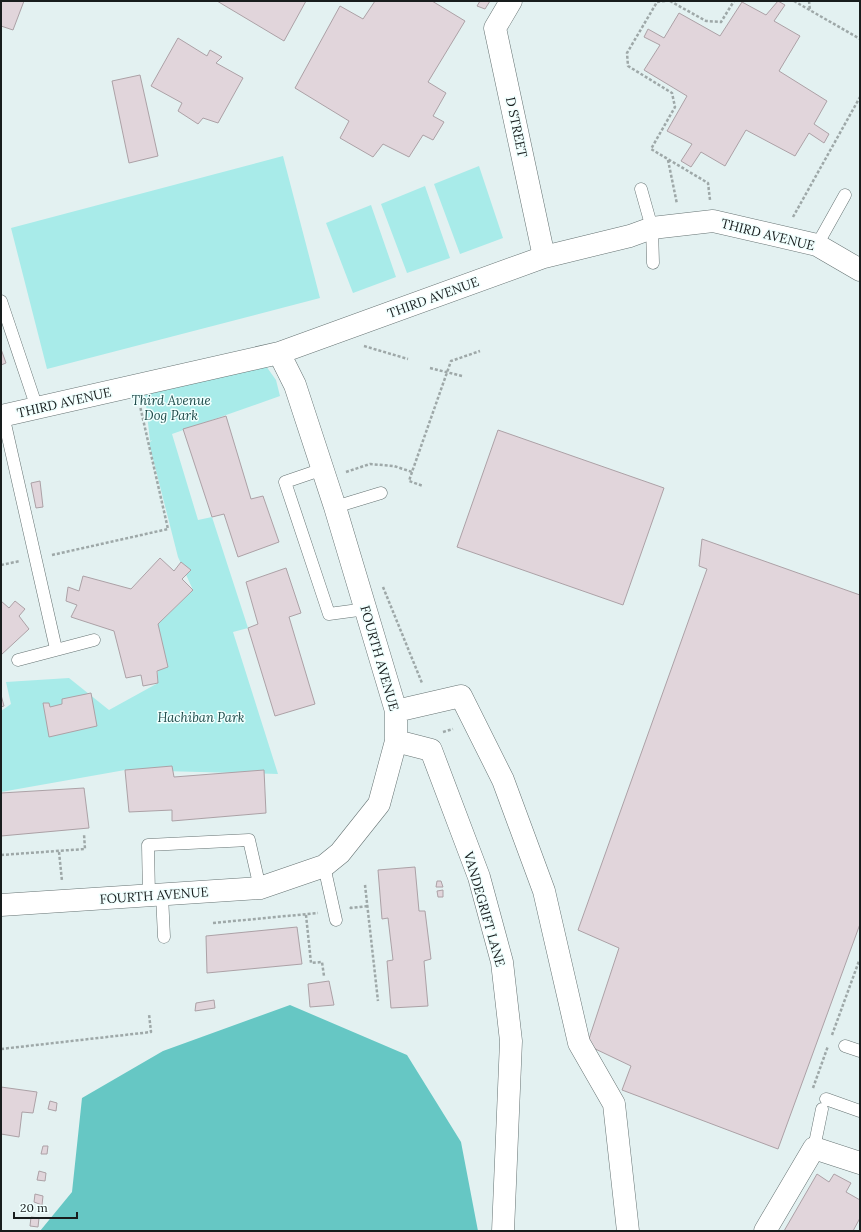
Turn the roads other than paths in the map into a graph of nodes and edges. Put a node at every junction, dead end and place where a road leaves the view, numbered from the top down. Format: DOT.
graph roads {
  1 [pos="511,1"];
  2 [pos="641,189"];
  3 [pos="845,195"];
  4 [pos="652,228"];
  5 [pos="817,245"];
  6 [pos="544,257"];
  7 [pos="653,263"];
  8 [pos="860,270"];
  9 [pos="1,300"];
  10 [pos="278,353"];
  11 [pos="37,408"];
  12 [pos="2,416"];
  13 [pos="323,469"];
  14 [pos="381,493"];
  15 [pos="335,507"];
  16 [pos="366,609"];
  17 [pos="94,640"];
  18 [pos="56,649"];
  19 [pos="18,660"];
  20 [pos="396,711"];
  21 [pos="396,740"];
  22 [pos="324,866"];
  23 [pos="260,888"];
  24 [pos="156,895"];
  25 [pos="1,905"];
  26 [pos="335,915"];
  27 [pos="164,937"];
  28 [pos="845,1046"];
  29 [pos="860,1051"];
  30 [pos="860,1111"];
  31 [pos="814,1148"];
  32 [pos="860,1163"];
  33 [pos="504,1231"];
  34 [pos="628,1231"];
  35 [pos="765,1231"];
  1 -- 6 [label="street, D STREET"];
  2 -- 4 [label="lane"];
  3 -- 5 [label="lane"];
  4 -- 5 [label="street, THIRD AVENUE"];
  4 -- 6 [label="street, THIRD AVENUE"];
  4 -- 7 [label="lane"];
  5 -- 8 [label="street, THIRD AVENUE"];
  6 -- 10 [label="street, THIRD AVENUE"];
  9 -- 11 [label="lane"];
  10 -- 11 [label="street, THIRD AVENUE"];
  10 -- 13 [label="street, FOURTH AVENUE"];
  11 -- 12 [label="street, THIRD AVENUE"];
  12 -- 18 [label="lane"];
  13 -- 15 [label="street, FOURTH AVENUE"];
  13 -- 16 [label="lane"];
  14 -- 15 [label="lane"];
  15 -- 16 [label="street, FOURTH AVENUE"];
  16 -- 20 [label="street, FOURTH AVENUE"];
  17 -- 18 [label="lane"];
  18 -- 19 [label="lane"];
  20 -- 21 [label="street, FOURTH AVENUE"];
  20 -- 34 [label="street"];
  21 -- 22 [label="street, FOURTH AVENUE"];
  21 -- 33 [label="street, VANDEGRIFT LANE"];
  22 -- 23 [label="street, FOURTH AVENUE"];
  22 -- 26 [label="lane"];
  23 -- 24 [label="street, FOURTH AVENUE"];
  23 -- 24 [label="lane"];
  24 -- 25 [label="street, FOURTH AVENUE"];
  24 -- 27 [label="lane"];
  28 -- 29 [label="lane"];
  30 -- 31 [label="lane"];
  31 -- 32 [label="street"];
  31 -- 35 [label="street"];
}
